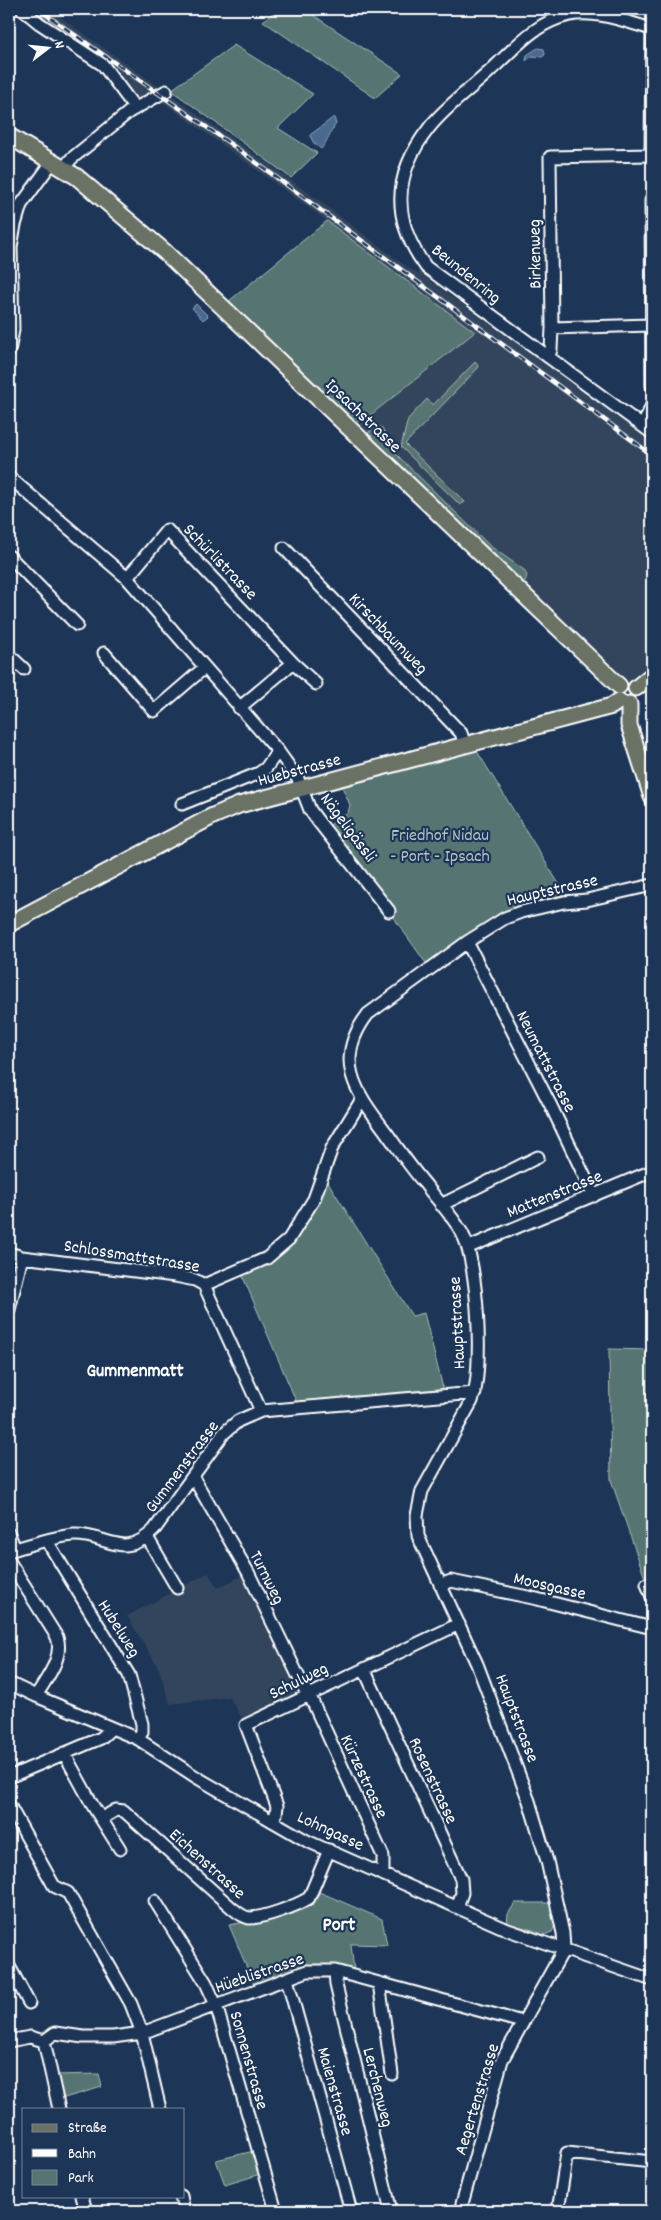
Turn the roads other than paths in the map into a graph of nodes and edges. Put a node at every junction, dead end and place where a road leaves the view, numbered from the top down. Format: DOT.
graph roads {
  1 [pos="22,9"];
  2 [pos="652,29"];
  3 [pos="166,91"];
  4 [pos="135,108"];
  5 [pos="9,136"];
  6 [pos="58,164"];
  7 [pos="651,200"];
  8 [pos="10,246"];
  9 [pos="651,325"];
  10 [pos="552,328"];
  11 [pos="652,339"];
  12 [pos="9,351"];
  13 [pos="548,357"];
  14 [pos="652,386"];
  15 [pos="652,405"];
  16 [pos="648,429"];
  17 [pos="9,477"];
  18 [pos="284,548"];
  19 [pos="9,556"];
  20 [pos="127,578"];
  21 [pos="77,625"];
  22 [pos="104,653"];
  23 [pos="9,655"];
  24 [pos="293,663"];
  25 [pos="204,668"];
  26 [pos="24,670"];
  27 [pos="652,675"];
  28 [pos="316,684"];
  29 [pos="619,686"];
  30 [pos="636,688"];
  31 [pos="624,703"];
  32 [pos="239,708"];
  33 [pos="465,745"];
  34 [pos="278,751"];
  35 [pos="648,773"];
  36 [pos="302,787"];
  37 [pos="652,797"];
  38 [pos="182,804"];
  39 [pos="652,886"];
  40 [pos="389,911"];
  41 [pos="9,924"];
  42 [pos="467,942"];
  43 [pos="362,1099"];
  44 [pos="538,1157"];
  45 [pos="652,1171"];
  46 [pos="594,1196"];
  47 [pos="442,1206"];
  48 [pos="469,1247"];
  49 [pos="9,1254"];
  50 [pos="22,1257"];
  51 [pos="204,1285"];
  52 [pos="9,1310"];
  53 [pos="475,1393"];
  54 [pos="261,1411"];
  55 [pos="193,1477"];
  56 [pos="9,1534"];
  57 [pos="147,1537"];
  58 [pos="47,1541"];
  59 [pos="12,1550"];
  60 [pos="9,1561"];
  61 [pos="647,1584"];
  62 [pos="440,1585"];
  63 [pos="177,1588"];
  64 [pos="652,1597"];
  65 [pos="459,1624"];
  66 [pos="652,1628"];
  67 [pos="364,1669"];
  68 [pos="9,1682"];
  69 [pos="309,1694"];
  70 [pos="36,1696"];
  71 [pos="112,1728"];
  72 [pos="138,1739"];
  73 [pos="64,1753"];
  74 [pos="9,1777"];
  75 [pos="9,1804"];
  76 [pos="101,1819"];
  77 [pos="272,1821"];
  78 [pos="120,1849"];
  79 [pos="329,1850"];
  80 [pos="383,1873"];
  81 [pos="155,1901"];
  82 [pos="456,1907"];
  83 [pos="564,1949"];
  84 [pos="9,1966"];
  85 [pos="335,1971"];
  86 [pos="286,1980"];
  87 [pos="652,1980"];
  88 [pos="379,1982"];
  89 [pos="29,2003"];
  90 [pos="216,2005"];
  91 [pos="522,2022"];
  92 [pos="142,2033"];
  93 [pos="44,2041"];
  94 [pos="9,2042"];
  95 [pos="392,2074"];
  96 [pos="59,2108"];
  97 [pos="160,2108"];
  98 [pos="652,2162"];
  99 [pos="83,2198"];
  100 [pos="181,2198"];
  101 [pos="86,2211"];
  102 [pos="184,2211"];
  103 [pos="276,2211"];
  104 [pos="351,2211"];
  105 [pos="392,2211"];
  106 [pos="461,2211"];
  107 [pos="558,2211"];
  1 -- 4 [label="street"];
  2 -- 10 [label="street, Birkenweg"];
  2 -- 13 [label="street, Beundenring"];
  3 -- 4 [label="street"];
  4 -- 6 [label="street"];
  5 -- 6 [label="main road"];
  6 -- 8 [label="street"];
  6 -- 29 [label="main road, Ipsachstrasse"];
  7 -- 9 [label="street"];
  8 -- 12 [label="street"];
  9 -- 10 [label="street"];
  9 -- 11 [label="street"];
  10 -- 13 [label="street, Birkenweg"];
  11 -- 14 [label="street"];
  13 -- 16 [label="street, Beundenring"];
  15 -- 16 [label="street"];
  17 -- 20 [label="street"];
  18 -- 33 [label="street, Kirschbaumweg"];
  19 -- 21 [label="street"];
  20 -- 24 [label="street, Schürlistrasse"];
  20 -- 25 [label="street"];
  22 -- 25 [label="street"];
  23 -- 26 [label="street"];
  24 -- 28 [label="street, Schürlistrasse"];
  24 -- 32 [label="street"];
  25 -- 32 [label="street"];
  27 -- 30 [label="main road"];
  29 -- 30 [label="main road"];
  29 -- 31 [label="main road"];
  30 -- 31 [label="main road"];
  31 -- 33 [label="main road, Huebstrasse"];
  31 -- 35 [label="main road"];
  32 -- 34 [label="street"];
  33 -- 36 [label="main road, Huebstrasse"];
  34 -- 36 [label="street"];
  34 -- 38 [label="street"];
  35 -- 37 [label="main road"];
  36 -- 40 [label="street, Nägeligässli"];
  36 -- 41 [label="main road, Huebstrasse"];
  39 -- 42 [label="street, Hauptstrasse"];
  42 -- 43 [label="street, Hauptstrasse"];
  42 -- 46 [label="street, Neumattstrasse"];
  43 -- 47 [label="street, Hauptstrasse"];
  43 -- 51 [label="street, Schlossmattstrasse"];
  44 -- 47 [label="street"];
  45 -- 46 [label="street, Mattenstrasse"];
  46 -- 48 [label="street, Mattenstrasse"];
  47 -- 48 [label="street, Hauptstrasse"];
  48 -- 53 [label="street, Hauptstrasse"];
  49 -- 50 [label="street, Schlossmattstrasse"];
  50 -- 51 [label="street, Schlossmattstrasse"];
  50 -- 52 [label="street"];
  51 -- 54 [label="street"];
  53 -- 54 [label="street, Gummenstrasse"];
  53 -- 62 [label="street, Hauptstrasse"];
  54 -- 55 [label="street, Gummenstrasse"];
  55 -- 57 [label="street, Gummenstrasse"];
  55 -- 69 [label="street, Turnweg"];
  56 -- 59 [label="street"];
  57 -- 58 [label="street, Gummenstrasse"];
  57 -- 63 [label="street"];
  58 -- 59 [label="street, Gummenstrasse"];
  58 -- 72 [label="street, Hubelweg"];
  60 -- 70 [label="street"];
  61 -- 64 [label="street"];
  62 -- 65 [label="street, Hauptstrasse"];
  62 -- 66 [label="street, Moosgasse"];
  65 -- 67 [label="street, Schulweg"];
  65 -- 83 [label="street, Hauptstrasse"];
  67 -- 69 [label="street, Schulweg"];
  67 -- 82 [label="street, Rosenstrasse"];
  68 -- 70 [label="street, Lohngasse"];
  69 -- 77 [label="street, Schulweg"];
  69 -- 80 [label="street, Kürzestrasse"];
  70 -- 71 [label="street, Lohngasse"];
  71 -- 72 [label="street, Lohngasse"];
  71 -- 73 [label="street"];
  72 -- 77 [label="street, Lohngasse"];
  73 -- 74 [label="street"];
  73 -- 76 [label="street"];
  75 -- 92 [label="street"];
  76 -- 78 [label="street"];
  76 -- 79 [label="street, Eichenstrasse"];
  77 -- 79 [label="street, Lohngasse"];
  79 -- 80 [label="street, Lohngasse"];
  80 -- 82 [label="street, Lohngasse"];
  81 -- 90 [label="street, Sonnenstrasse"];
  82 -- 83 [label="street, Lohngasse"];
  83 -- 87 [label="street, Lohngasse"];
  83 -- 91 [label="street, Aegertenstrasse"];
  84 -- 89 [label="street"];
  85 -- 86 [label="street, Hüeblistrasse"];
  85 -- 88 [label="street, Hüeblistrasse"];
  85 -- 105 [label="street, Lerchenweg"];
  86 -- 90 [label="street, Hüeblistrasse"];
  86 -- 104 [label="street, Maienstrasse"];
  88 -- 91 [label="street, Hüeblistrasse"];
  88 -- 95 [label="street"];
  90 -- 92 [label="street, Hüeblistrasse"];
  90 -- 103 [label="street, Sonnenstrasse"];
  91 -- 106 [label="street, Aegertenstrasse"];
  92 -- 93 [label="street, Hüeblistrasse"];
  92 -- 97 [label="street"];
  93 -- 94 [label="street, Hüeblistrasse"];
  93 -- 96 [label="street"];
  98 -- 107 [label="street"];
  99 -- 101 [label="street"];
  100 -- 102 [label="street"];
}
